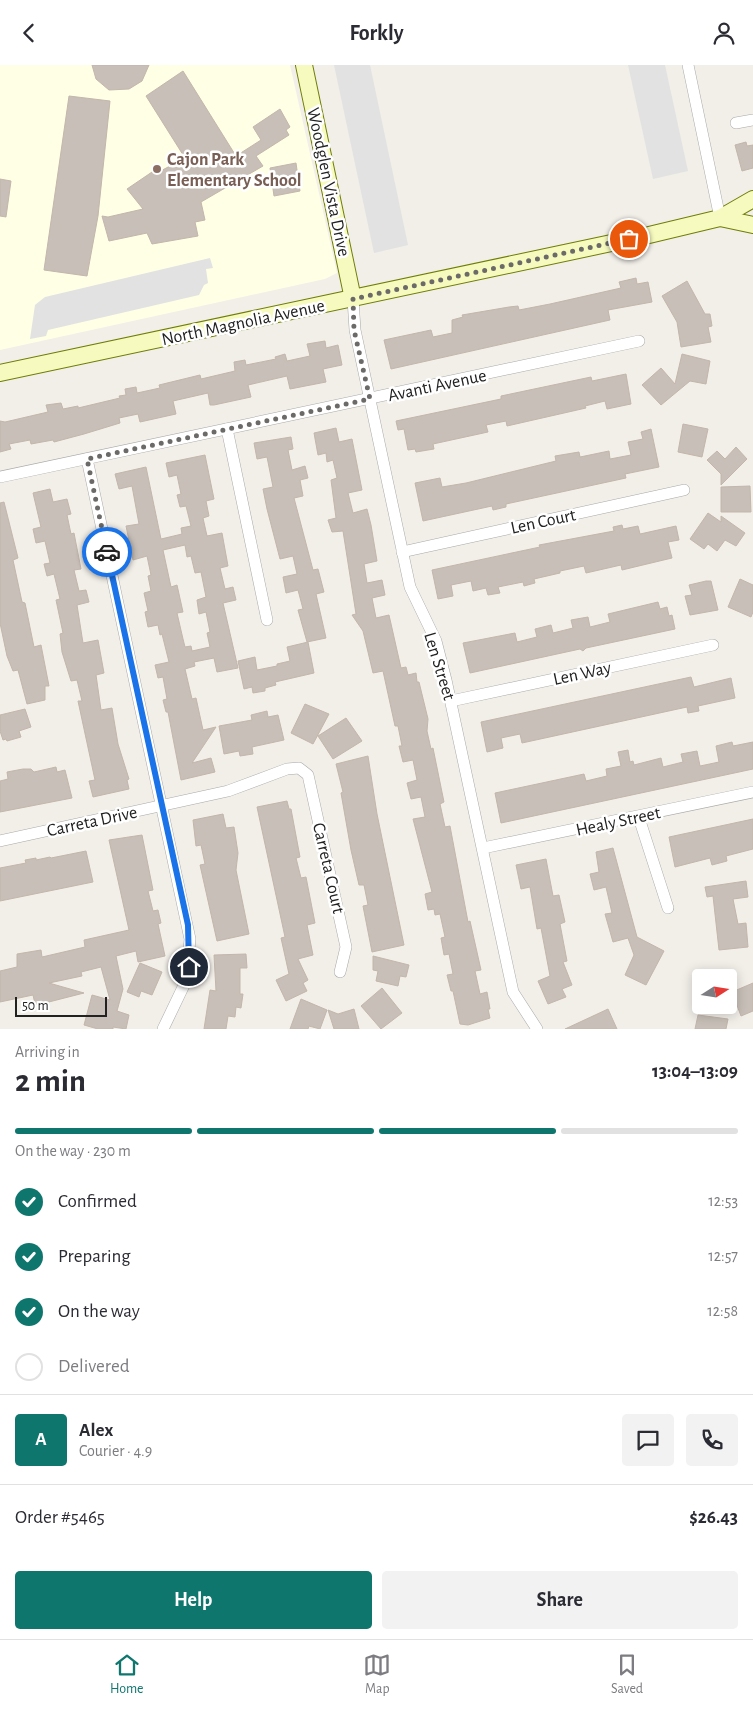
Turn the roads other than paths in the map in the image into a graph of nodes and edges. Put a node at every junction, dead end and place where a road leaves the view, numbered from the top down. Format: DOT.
graph roads {
  1 [pos="304,65"];
  2 [pos="688,65"];
  3 [pos="753,120"];
  4 [pos="736,123"];
  5 [pos="753,199"];
  6 [pos="720,218"];
  7 [pos="753,225"];
  8 [pos="353,299"];
  9 [pos="639,341"];
  10 [pos="0,373"];
  11 [pos="370,399"];
  12 [pos="227,429"];
  13 [pos="87,459"];
  14 [pos="0,477"];
  15 [pos="684,489"];
  16 [pos="402,552"];
  17 [pos="267,620"];
  18 [pos="713,645"];
  19 [pos="451,701"];
  20 [pos="299,768"];
  21 [pos="753,792"];
  22 [pos="161,806"];
  23 [pos="639,817"];
  24 [pos="0,841"];
  25 [pos="484,848"];
  26 [pos="668,908"];
  27 [pos="340,972"];
  28 [pos="163,1029"];
  29 [pos="537,1029"];
  1 -- 8 [label="main road, Woodglen Vista Drive"];
  2 -- 6 [label="street"];
  3 -- 4 [label="street"];
  5 -- 6 [label="main road, North Magnolia Avenue"];
  6 -- 7 [label="main road, North Magnolia Avenue"];
  6 -- 8 [label="main road, North Magnolia Avenue"];
  8 -- 10 [label="main road, North Magnolia Avenue"];
  8 -- 11 [label="street, Len Street"];
  9 -- 11 [label="street, Avanti Avenue"];
  11 -- 12 [label="street, Avanti Avenue"];
  11 -- 16 [label="street, Len Street"];
  12 -- 13 [label="street, Avanti Avenue"];
  12 -- 17 [label="street"];
  13 -- 14 [label="street, Avanti Avenue"];
  13 -- 22 [label="street"];
  15 -- 16 [label="street, Len Court"];
  16 -- 19 [label="street, Len Street"];
  18 -- 19 [label="street, Len Way"];
  19 -- 25 [label="street, Len Street"];
  20 -- 22 [label="street, Carreta Drive"];
  20 -- 27 [label="street, Carreta Court"];
  21 -- 23 [label="street, Healy Street"];
  22 -- 24 [label="street, Carreta Drive"];
  22 -- 28 [label="street"];
  23 -- 25 [label="street, Healy Street"];
  23 -- 26 [label="street"];
  25 -- 29 [label="street, Len Street"];
}
